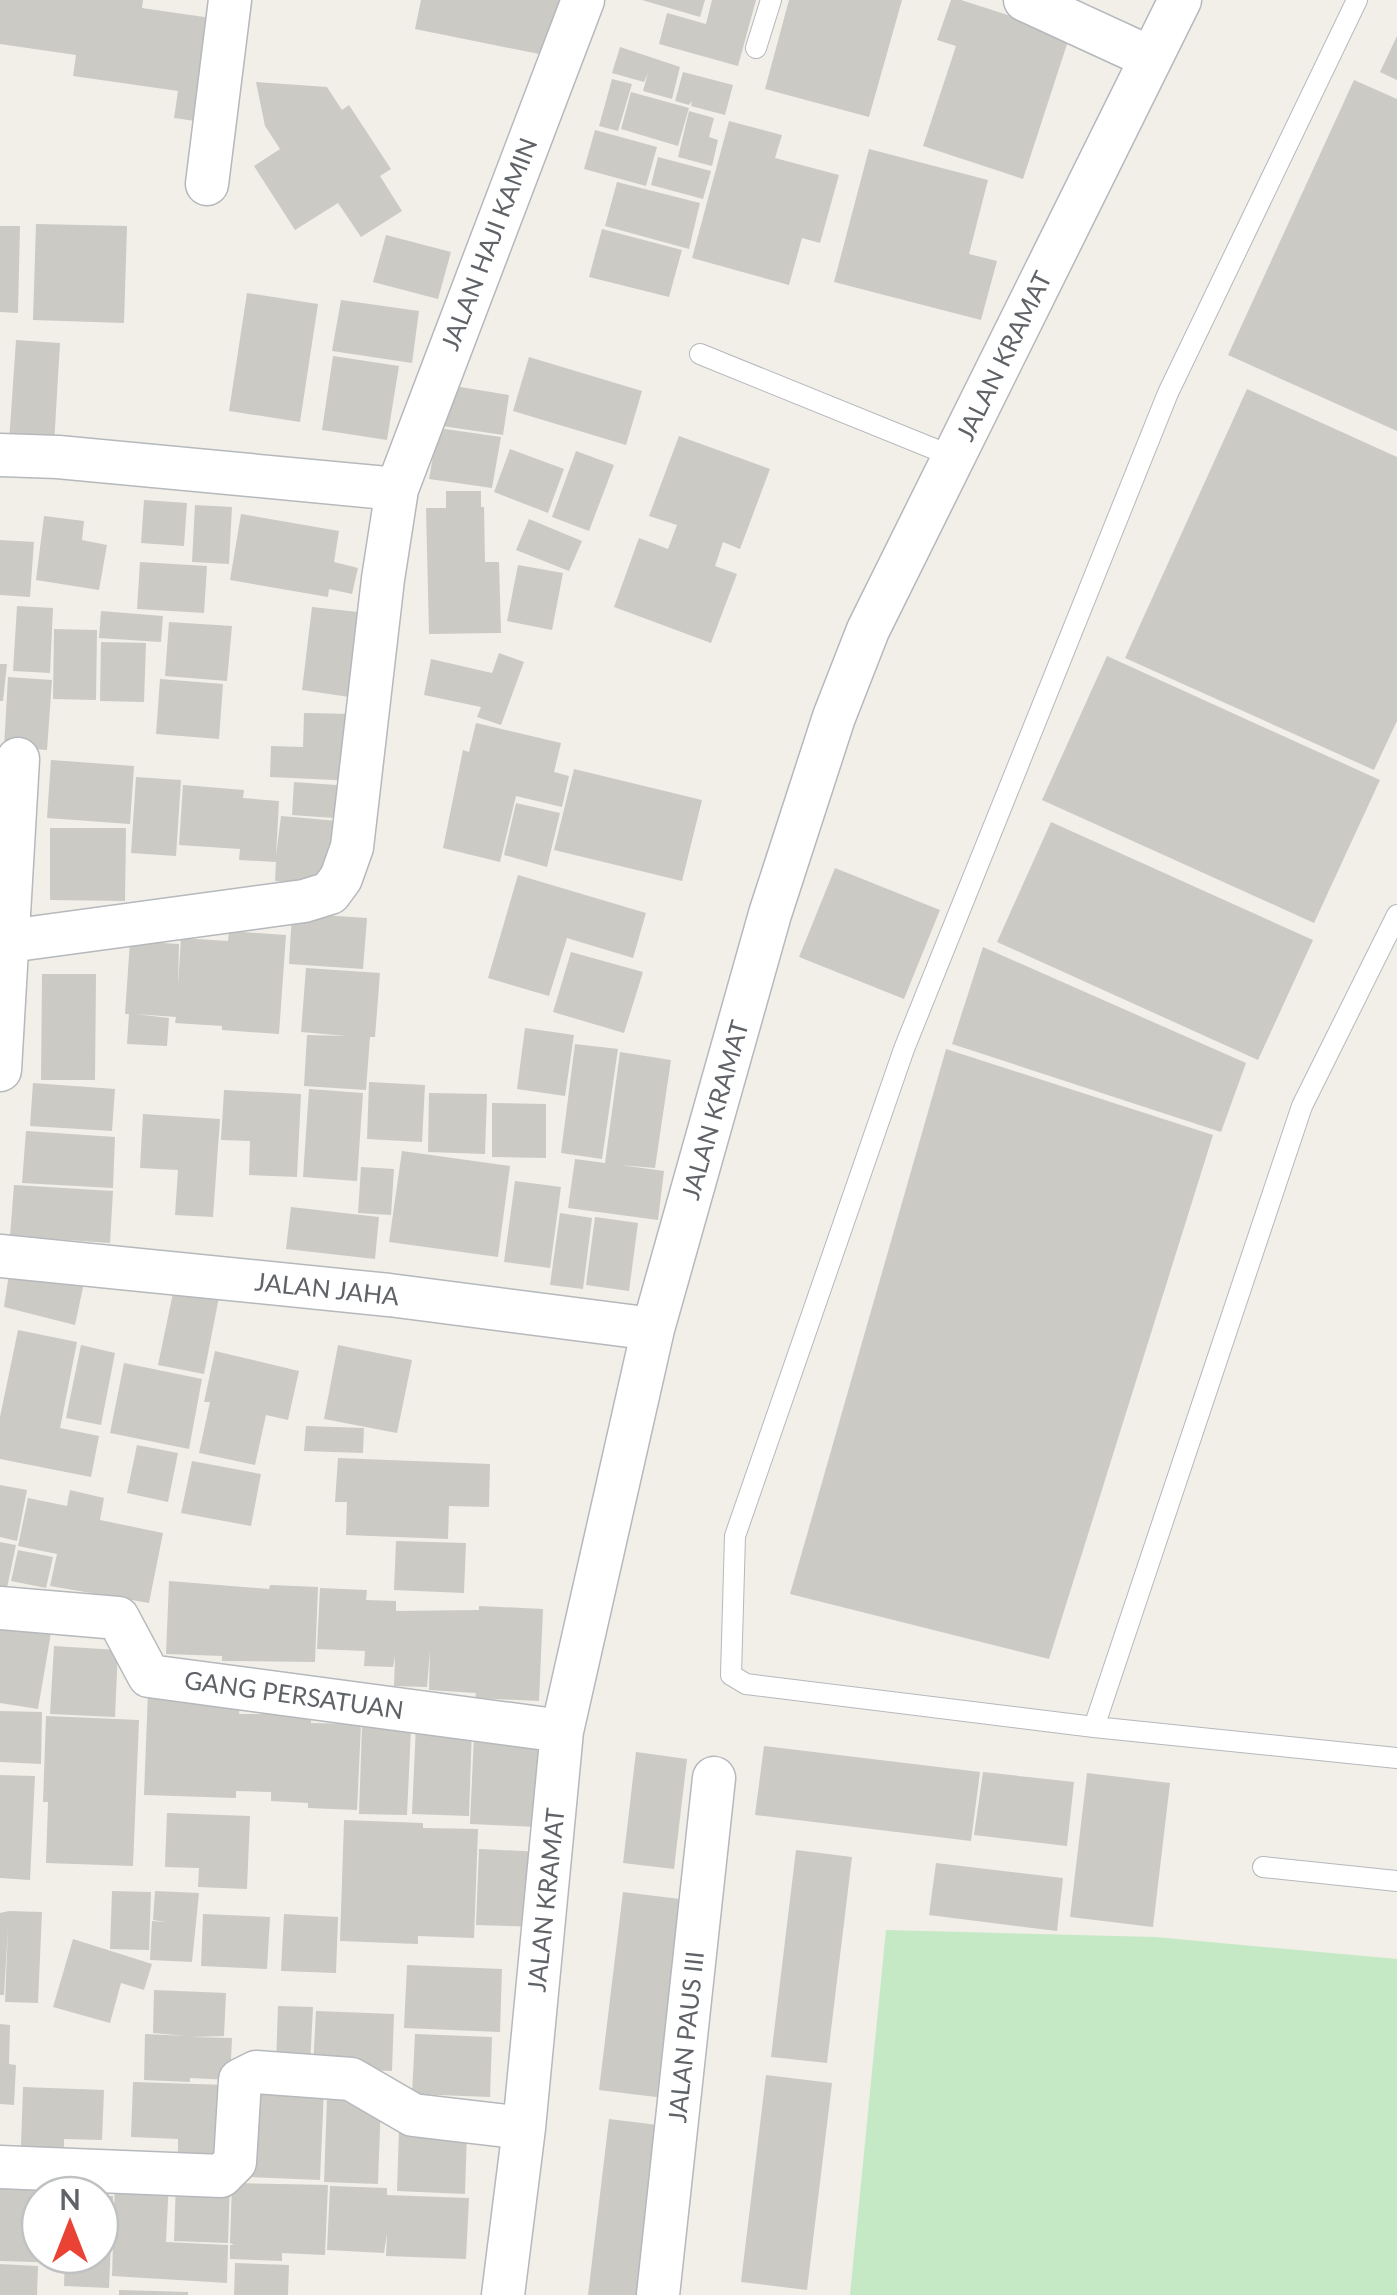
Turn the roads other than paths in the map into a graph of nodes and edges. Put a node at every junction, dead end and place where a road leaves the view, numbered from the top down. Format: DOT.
graph roads {
  1 [pos="230,0"];
  2 [pos="582,0"];
  3 [pos="771,0"];
  4 [pos="1025,0"];
  5 [pos="1180,0"];
  6 [pos="1357,0"];
  7 [pos="756,48"];
  8 [pos="1152,58"];
  9 [pos="206,184"];
  10 [pos="700,354"];
  11 [pos="0,455"];
  12 [pos="954,456"];
  13 [pos="397,489"];
  14 [pos="18,759"];
  15 [pos="1397,915"];
  16 [pos="9,941"];
  17 [pos="0,1070"];
  18 [pos="0,1256"];
  19 [pos="653,1329"];
  20 [pos="0,1608"];
  21 [pos="1094,1727"];
  22 [pos="562,1731"];
  23 [pos="1397,1758"];
  24 [pos="714,1778"];
  25 [pos="1263,1867"];
  26 [pos="1397,1881"];
  27 [pos="524,2128"];
  28 [pos="0,2167"];
  29 [pos="504,2295"];
  30 [pos="658,2295"];
  1 -- 9 [label="street"];
  2 -- 13 [label="street, JALAN HAJI KAMIN"];
  3 -- 7 [label="lane"];
  4 -- 8 [label="street"];
  5 -- 8 [label="street, JALAN KRAMAT"];
  6 -- 21 [label="lane"];
  8 -- 12 [label="street, JALAN KRAMAT"];
  10 -- 12 [label="lane"];
  11 -- 13 [label="street"];
  12 -- 19 [label="street, JALAN KRAMAT"];
  13 -- 16 [label="street, JALAN HAJI KAMIN"];
  14 -- 16 [label="street"];
  15 -- 21 [label="lane"];
  16 -- 17 [label="street"];
  18 -- 19 [label="street, JALAN JAHA"];
  19 -- 22 [label="street, JALAN KRAMAT"];
  20 -- 22 [label="street, GANG PERSATUAN"];
  21 -- 23 [label="lane"];
  22 -- 27 [label="street, JALAN KRAMAT"];
  24 -- 30 [label="street, JALAN PAUS III"];
  25 -- 26 [label="lane"];
  27 -- 28 [label="street"];
  27 -- 29 [label="street, JALAN KRAMAT"];
}
